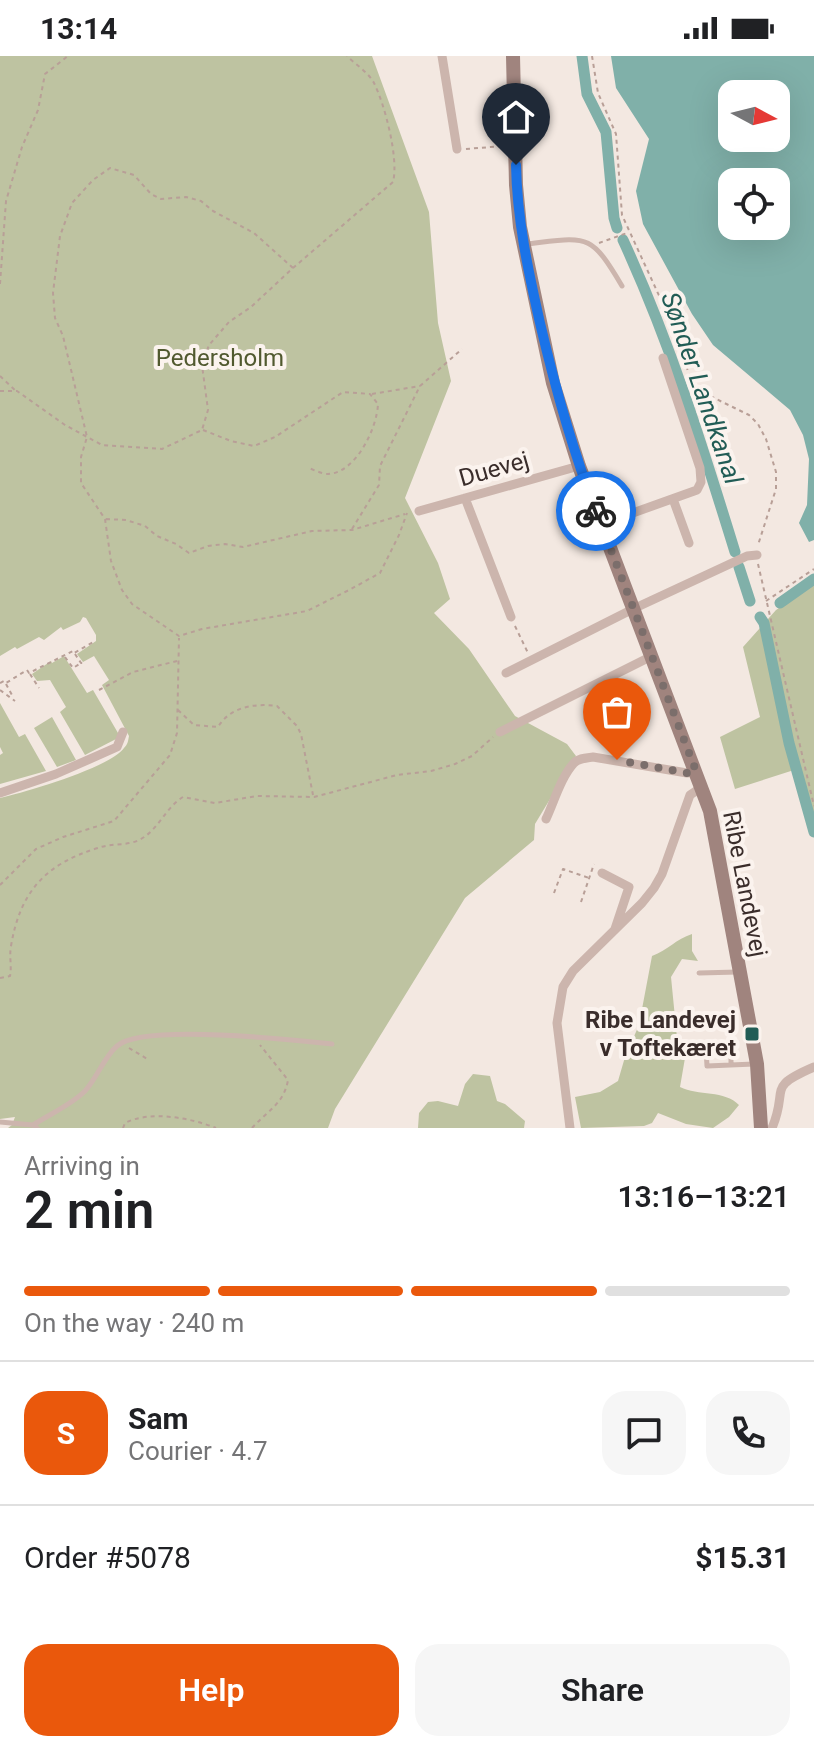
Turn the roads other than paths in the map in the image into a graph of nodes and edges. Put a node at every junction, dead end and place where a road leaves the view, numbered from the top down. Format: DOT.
graph roads {
  1 [pos="442,56"];
  2 [pos="513,56"];
  3 [pos="457,149"];
  4 [pos="523,244"];
  5 [pos="622,286"];
  6 [pos="663,358"];
  7 [pos="579,466"];
  8 [pos="465,498"];
  9 [pos="673,499"];
  10 [pos="419,511"];
  11 [pos="602,524"];
  12 [pos="689,543"];
  13 [pos="757,555"];
  14 [pos="633,609"];
  15 [pos="511,617"];
  16 [pos="652,656"];
  17 [pos="506,673"];
  18 [pos="123,732"];
  19 [pos="500,732"];
  20 [pos="696,771"];
  21 [pos="702,787"];
  22 [pos="0,793"];
  23 [pos="546,819"];
  24 [pos="598,868"];
  25 [pos="615,929"];
  26 [pos="740,972"];
  27 [pos="699,973"];
  28 [pos="332,1044"];
  29 [pos="731,1047"];
  30 [pos="706,1049"];
  31 [pos="757,1064"];
  32 [pos="731,1065"];
  33 [pos="814,1067"];
  34 [pos="0,1122"];
  35 [pos="35,1126"];
  36 [pos="570,1128"];
  37 [pos="761,1128"];
  38 [pos="772,1128"];
  1 -- 3 [label="street"];
  2 -- 4 [label="main road, Ribe Landevej"];
  4 -- 5 [label="lane"];
  4 -- 7 [label="main road, Ribe Landevej"];
  6 -- 9 [label="street"];
  7 -- 8 [label="street, Duevej"];
  7 -- 11 [label="main road, Ribe Landevej"];
  8 -- 10 [label="street, Duevej"];
  8 -- 15 [label="street"];
  9 -- 11 [label="street"];
  9 -- 12 [label="street"];
  11 -- 14 [label="main road, Ribe Landevej"];
  13 -- 14 [label="street"];
  14 -- 16 [label="main road, Ribe Landevej"];
  14 -- 17 [label="street"];
  16 -- 19 [label="street"];
  16 -- 20 [label="main road, Ribe Landevej"];
  18 -- 22 [label="street"];
  20 -- 21 [label="main road, Ribe Landevej"];
  20 -- 23 [label="street"];
  21 -- 25 [label="street"];
  21 -- 26 [label="main road, Ribe Landevej"];
  24 -- 25 [label="street"];
  25 -- 36 [label="street"];
  26 -- 27 [label="lane"];
  26 -- 31 [label="main road, Ribe Landevej"];
  28 -- 35 [label="lane"];
  29 -- 32 [label="lane"];
  30 -- 32 [label="lane"];
  31 -- 32 [label="lane"];
  31 -- 37 [label="main road, Ribe Landevej"];
  33 -- 38 [label="street"];
  34 -- 35 [label="lane"];
}
